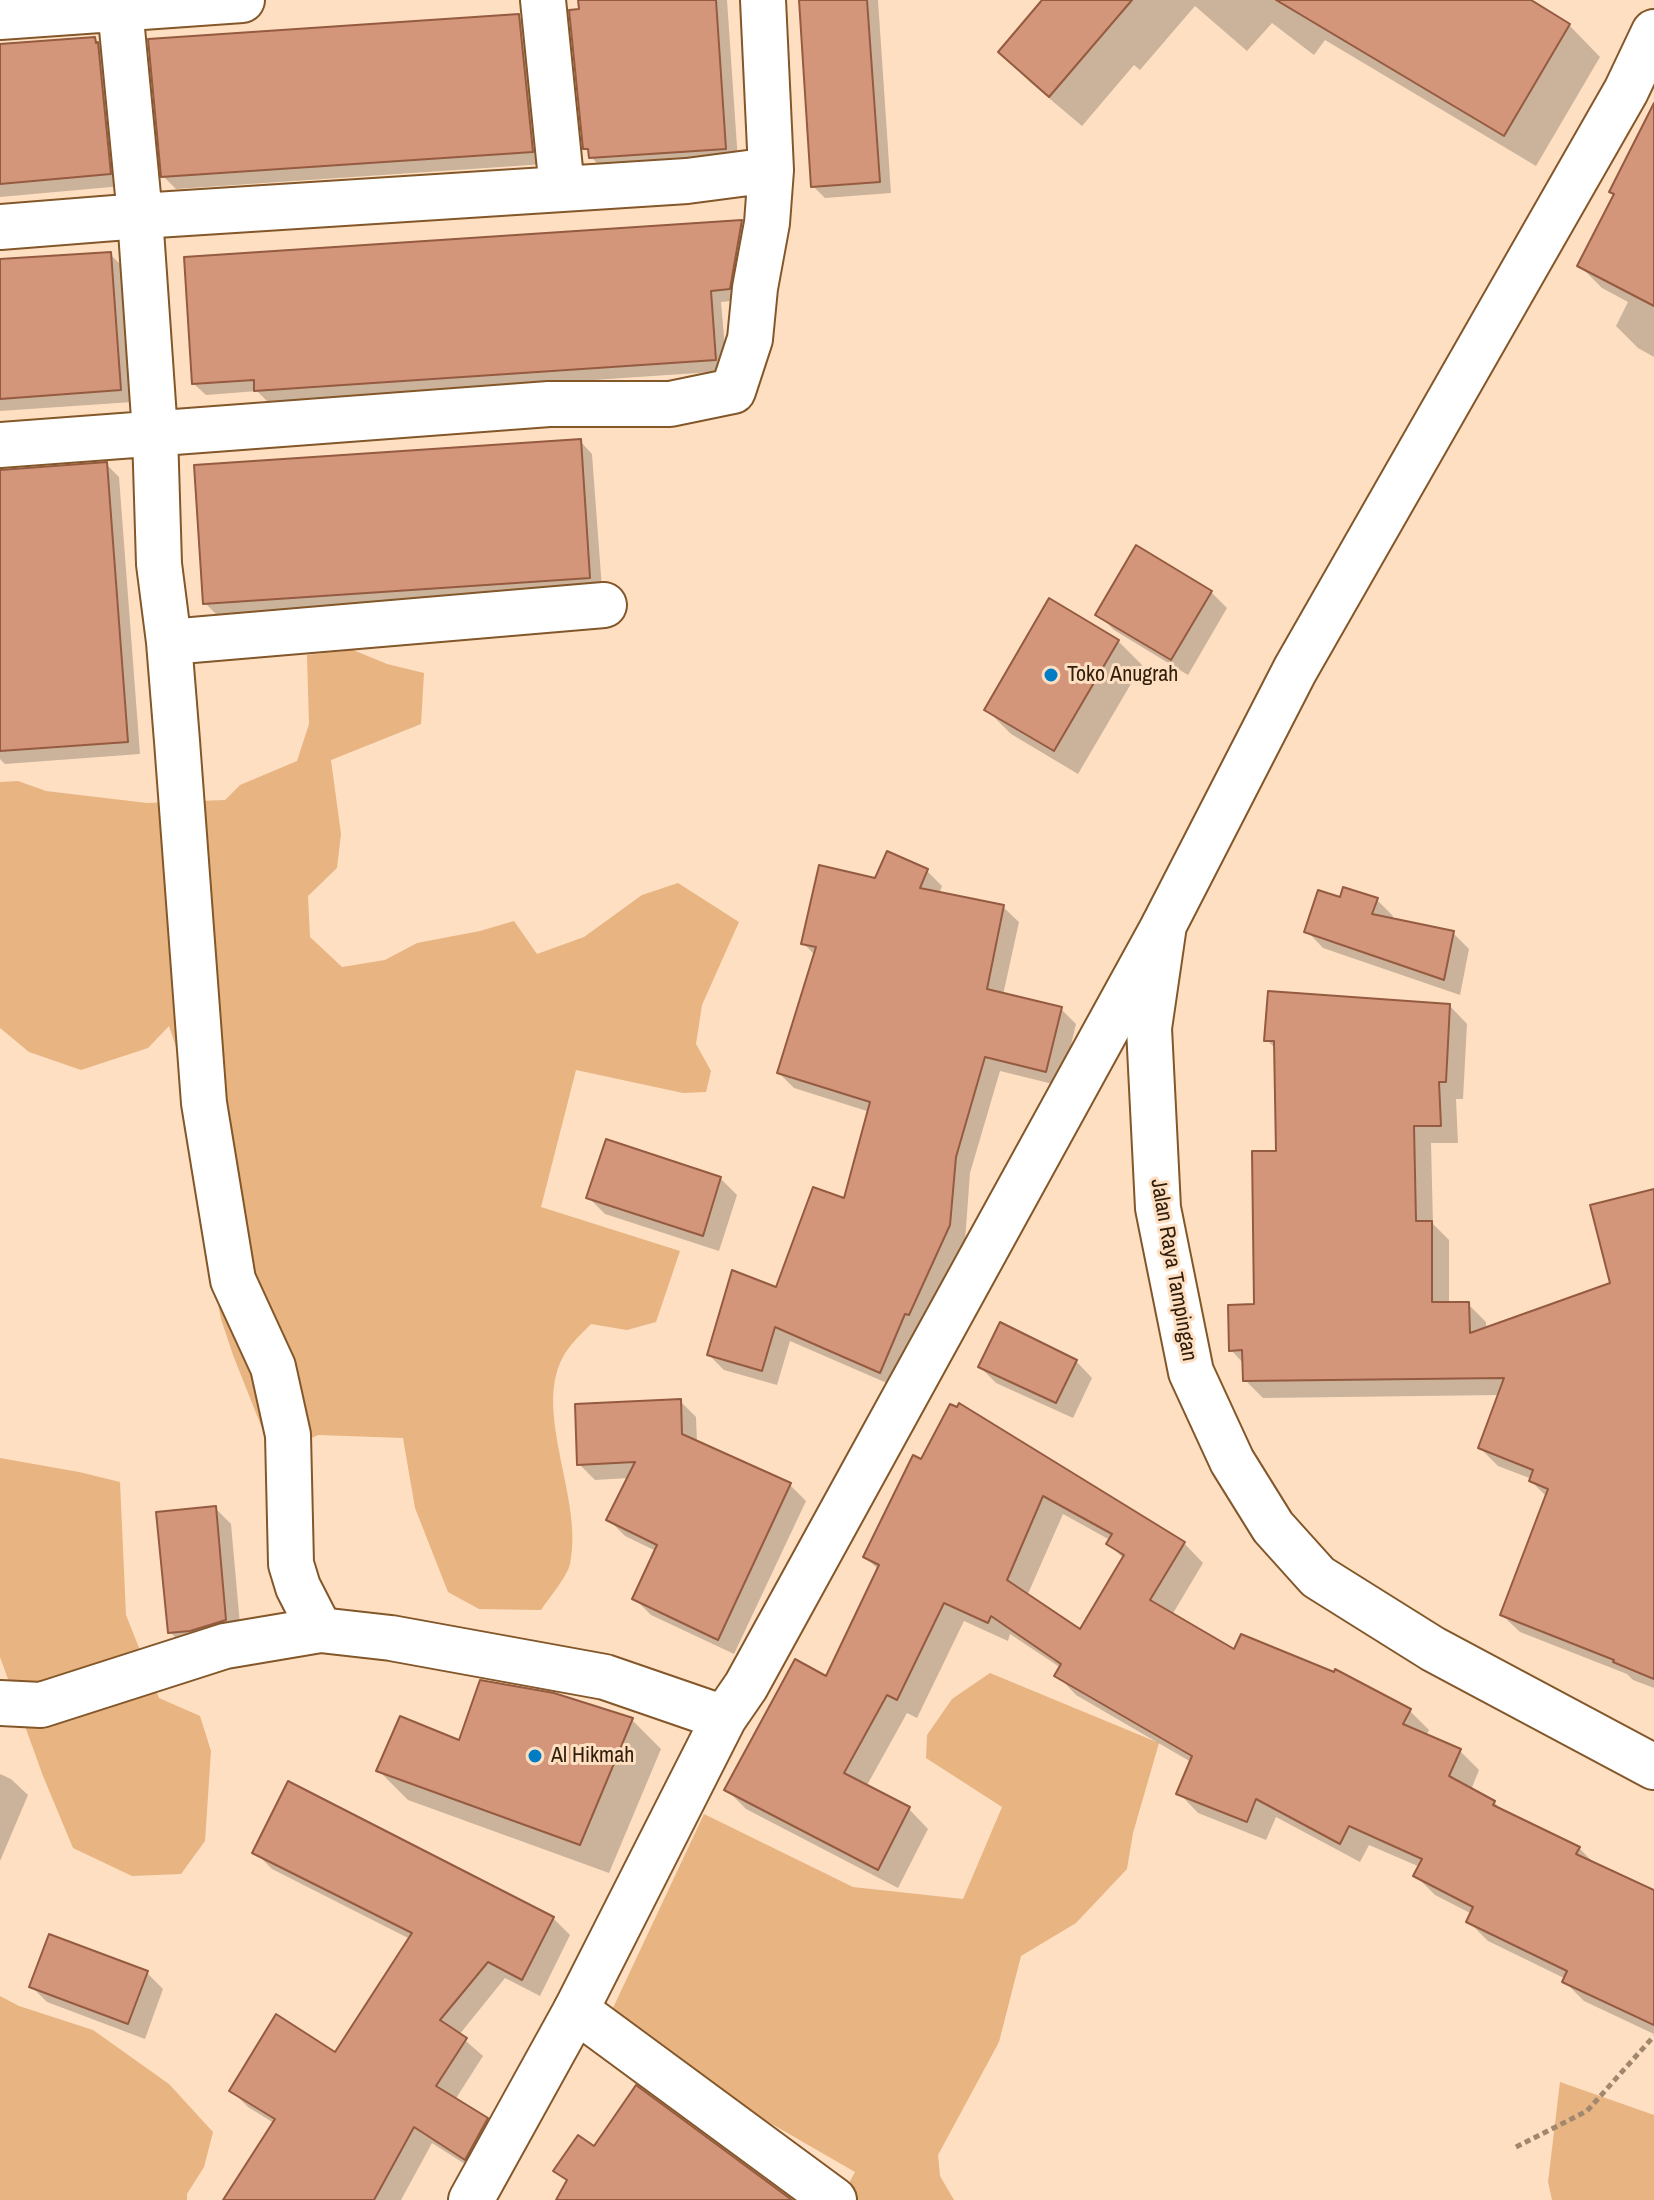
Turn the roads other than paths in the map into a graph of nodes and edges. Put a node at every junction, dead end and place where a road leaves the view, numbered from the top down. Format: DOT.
graph roads {
  1 [pos="242,0"];
  2 [pos="543,0"];
  3 [pos="763,0"];
  4 [pos="120,8"];
  5 [pos="0,17"];
  6 [pos="1654,32"];
  7 [pos="771,170"];
  8 [pos="562,189"];
  9 [pos="140,216"];
  10 [pos="0,227"];
  11 [pos="155,433"];
  12 [pos="0,445"];
  13 [pos="604,605"];
  14 [pos="169,642"];
  15 [pos="1164,925"];
  16 [pos="320,1630"];
  17 [pos="0,1703"];
  18 [pos="724,1718"];
  19 [pos="1654,1767"];
  20 [pos="576,2010"];
  21 [pos="471,2200"];
  22 [pos="834,2200"];
  1 -- 4 [label="street"];
  2 -- 8 [label="street"];
  3 -- 7 [label="street"];
  4 -- 5 [label="street"];
  4 -- 9 [label="street"];
  6 -- 15 [label="street"];
  7 -- 8 [label="street"];
  7 -- 11 [label="street"];
  8 -- 9 [label="street"];
  9 -- 10 [label="street"];
  9 -- 11 [label="street"];
  11 -- 12 [label="street"];
  11 -- 14 [label="street"];
  13 -- 14 [label="street"];
  14 -- 16 [label="street"];
  15 -- 18 [label="street"];
  15 -- 19 [label="street, Jalan Raya Tampingan"];
  16 -- 17 [label="street"];
  16 -- 18 [label="street"];
  18 -- 20 [label="street"];
  20 -- 21 [label="street"];
  20 -- 22 [label="street"];
}
